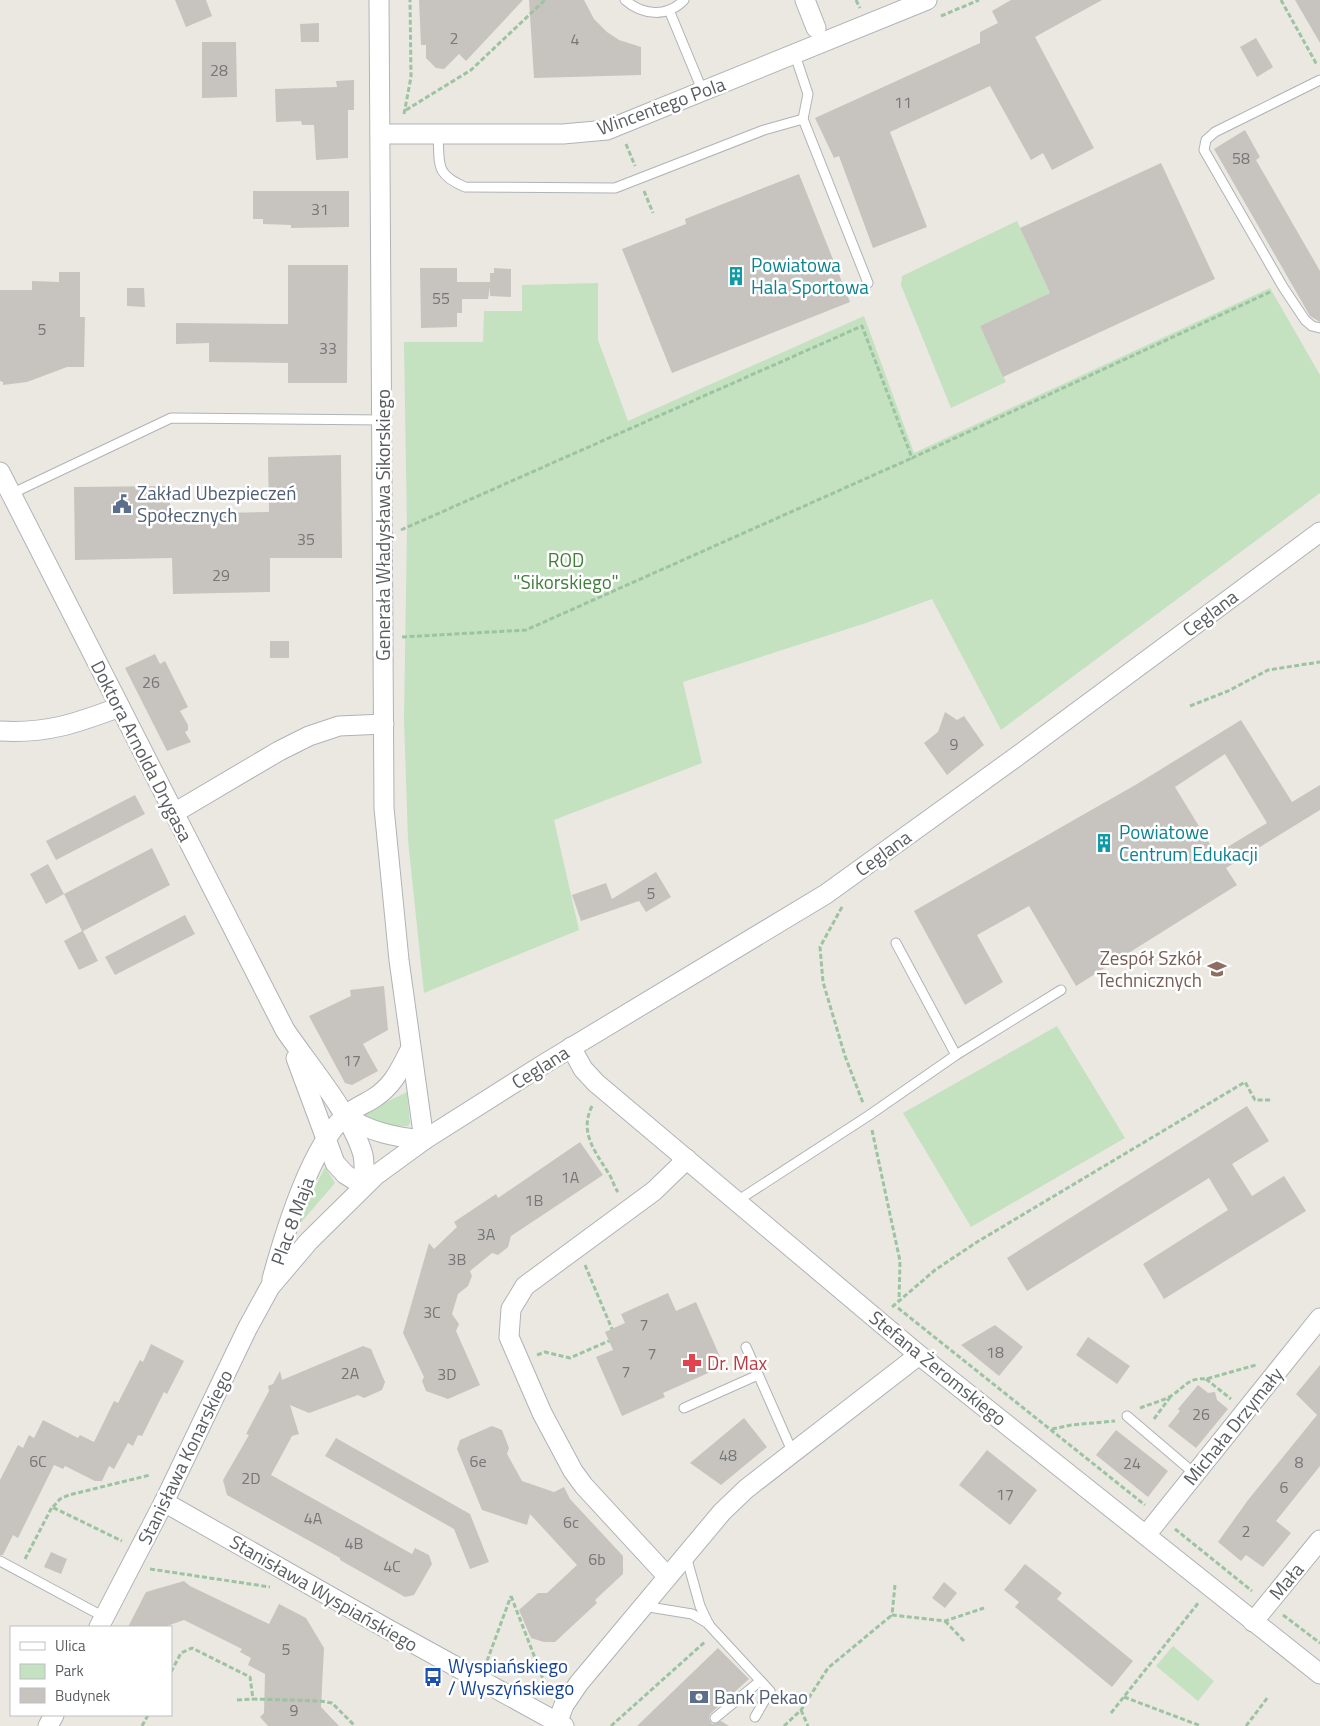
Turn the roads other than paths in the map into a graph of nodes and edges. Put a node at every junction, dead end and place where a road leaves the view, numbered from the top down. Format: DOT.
graph roads {
  1 [pos="379,0"];
  2 [pos="625,0"];
  3 [pos="684,0"];
  4 [pos="805,0"];
  5 [pos="927,0"];
  6 [pos="669,10"];
  7 [pos="816,28"];
  8 [pos="795,55"];
  9 [pos="1320,80"];
  10 [pos="703,92"];
  11 [pos="803,119"];
  12 [pos="380,134"];
  13 [pos="438,134"];
  14 [pos="868,283"];
  15 [pos="1320,328"];
  16 [pos="382,420"];
  17 [pos="0,472"];
  18 [pos="11,494"];
  19 [pos="1320,532"];
  20 [pos="120,707"];
  21 [pos="384,724"];
  22 [pos="0,730"];
  23 [pos="174,813"];
  24 [pos="896,943"];
  25 [pos="1061,990"];
  26 [pos="285,1030"];
  27 [pos="571,1047"];
  28 [pos="410,1050"];
  29 [pos="956,1055"];
  30 [pos="345,1115"];
  31 [pos="326,1140"];
  32 [pos="424,1140"];
  33 [pos="687,1159"];
  34 [pos="364,1186"];
  35 [pos="737,1201"];
  36 [pos="270,1287"];
  37 [pos="1320,1318"];
  38 [pos="746,1348"];
  39 [pos="919,1355"];
  40 [pos="758,1375"];
  41 [pos="684,1408"];
  42 [pos="1127,1416"];
  43 [pos="792,1451"];
  44 [pos="1195,1474"];
  45 [pos="164,1502"];
  46 [pos="1146,1535"];
  47 [pos="1320,1540"];
  48 [pos="686,1555"];
  49 [pos="0,1562"];
  50 [pos="668,1576"];
  51 [pos="643,1606"];
  52 [pos="101,1622"];
  53 [pos="1253,1622"];
  54 [pos="709,1624"];
  55 [pos="1320,1674"];
  56 [pos="760,1681"];
  57 [pos="755,1717"];
  58 [pos="715,1718"];
  59 [pos="559,1725"];
  1 -- 12 [label="street, Generała Władysława Sikorskiego"];
  2 -- 6 [label="lane"];
  3 -- 6 [label="lane"];
  4 -- 7 [label="street"];
  5 -- 8 [label="street, Wincentego Pola"];
  6 -- 10 [label="lane"];
  8 -- 10 [label="street, Wincentego Pola"];
  8 -- 11 [label="lane"];
  9 -- 15 [label="lane"];
  10 -- 13 [label="street, Wincentego Pola"];
  11 -- 13 [label="lane"];
  11 -- 14 [label="lane"];
  12 -- 13 [label="street, Wincentego Pola"];
  12 -- 16 [label="street, Generała Władysława Sikorskiego"];
  16 -- 18 [label="lane"];
  16 -- 21 [label="street, Generała Władysława Sikorskiego"];
  17 -- 18 [label="street, Doktora Arnolda Drygasa"];
  18 -- 20 [label="street, Doktora Arnolda Drygasa"];
  19 -- 27 [label="street, Ceglana"];
  20 -- 22 [label="street"];
  20 -- 23 [label="street, Doktora Arnolda Drygasa"];
  21 -- 23 [label="street"];
  21 -- 28 [label="street, Generała Władysława Sikorskiego"];
  23 -- 26 [label="street, Doktora Arnolda Drygasa"];
  24 -- 29 [label="lane"];
  25 -- 29 [label="lane"];
  26 -- 30 [label="street, Doktora Arnolda Drygasa"];
  26 -- 31 [label="street, Doktora Arnolda Drygasa"];
  27 -- 32 [label="street, Ceglana"];
  27 -- 33 [label="street, Stefana Żeromskiego"];
  28 -- 30 [label="street, Plac 8 Maja"];
  28 -- 32 [label="street"];
  29 -- 35 [label="lane"];
  30 -- 31 [label="street, Plac 8 Maja"];
  30 -- 32 [label="street"];
  30 -- 34 [label="street"];
  31 -- 34 [label="street, Plac 8 Maja"];
  31 -- 36 [label="street, Plac 8 Maja"];
  32 -- 34 [label="street, Plac 8 Maja"];
  33 -- 35 [label="street, Stefana Żeromskiego"];
  33 -- 50 [label="street"];
  34 -- 36 [label="street, Plac 8 Maja"];
  35 -- 39 [label="street, Stefana Żeromskiego"];
  36 -- 45 [label="street, Stanisława Konarskiego"];
  37 -- 44 [label="street, Michała Drzymały"];
  38 -- 40 [label="lane"];
  39 -- 43 [label="street"];
  39 -- 46 [label="street, Stefana Żeromskiego"];
  40 -- 41 [label="lane"];
  40 -- 43 [label="lane"];
  42 -- 44 [label="lane"];
  43 -- 48 [label="street"];
  44 -- 46 [label="street, Michała Drzymały"];
  45 -- 52 [label="street, Stanisława Konarskiego"];
  45 -- 59 [label="street, Stanisława Wyspiańskiego"];
  46 -- 53 [label="street, Stefana Żeromskiego"];
  47 -- 53 [label="street, Mała"];
  48 -- 50 [label="street"];
  48 -- 54 [label="lane"];
  49 -- 52 [label="lane"];
  50 -- 51 [label="street"];
  51 -- 54 [label="lane"];
  51 -- 59 [label="street"];
  53 -- 55 [label="street, Stefana Żeromskiego"];
  54 -- 56 [label="lane"];
  56 -- 57 [label="lane"];
  56 -- 58 [label="lane"];
}
